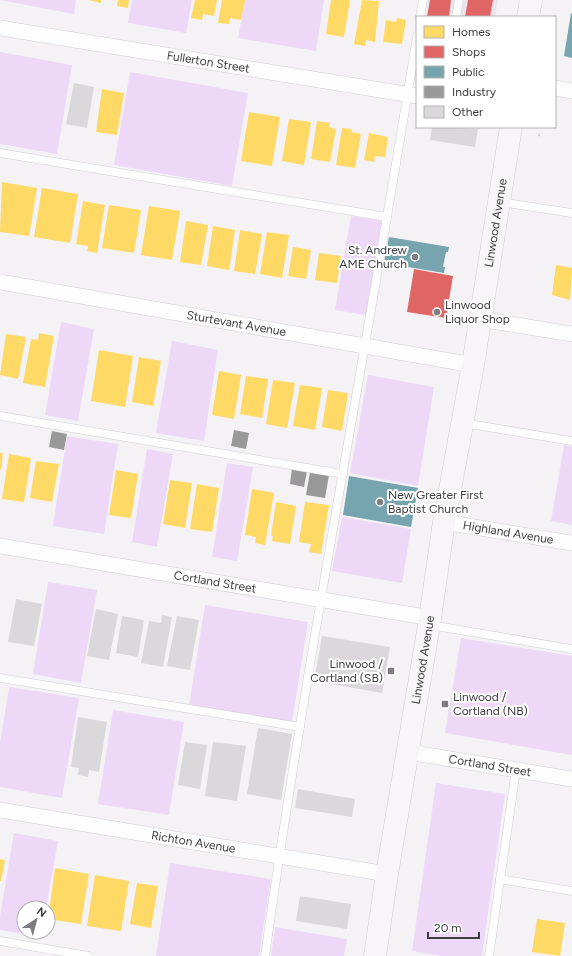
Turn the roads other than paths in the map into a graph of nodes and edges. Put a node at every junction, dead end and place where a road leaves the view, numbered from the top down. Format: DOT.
graph roads {
  1 [pos="423,0"];
  2 [pos="459,0"];
  3 [pos="531,0"];
  4 [pos="420,16"];
  5 [pos="456,16"];
  6 [pos="528,16"];
  7 [pos="0,28"];
  8 [pos="416,48"];
  9 [pos="556,88"];
  10 [pos="572,91"];
  11 [pos="412,95"];
  12 [pos="511,128"];
  13 [pos="0,153"];
  14 [pos="500,202"];
  15 [pos="572,213"];
  16 [pos="387,217"];
  17 [pos="0,282"];
  18 [pos="480,319"];
  19 [pos="572,334"];
  20 [pos="365,347"];
  21 [pos="473,365"];
  22 [pos="0,416"];
  23 [pos="462,423"];
  24 [pos="572,440"];
  25 [pos="343,474"];
  26 [pos="444,522"];
  27 [pos="572,543"];
  28 [pos="0,546"];
  29 [pos="321,598"];
  30 [pos="430,622"];
  31 [pos="572,649"];
  32 [pos="0,678"];
  33 [pos="300,728"];
  34 [pos="408,752"];
  35 [pos="516,770"];
  36 [pos="572,779"];
  37 [pos="0,810"];
  38 [pos="279,856"];
  39 [pos="387,874"];
  40 [pos="500,879"];
  41 [pos="572,891"];
  42 [pos="0,941"];
  43 [pos="88,956"];
  44 [pos="265,956"];
  45 [pos="375,956"];
  46 [pos="489,956"];
  1 -- 4 [label="lane"];
  2 -- 5 [label="lane"];
  3 -- 6 [label="street"];
  7 -- 11 [label="street, Fullerton Street"];
  8 -- 11 [label="lane"];
  9 -- 10 [label="street"];
  11 -- 16 [label="lane"];
  12 -- 14 [label="street, Linwood Avenue"];
  13 -- 16 [label="lane"];
  14 -- 15 [label="lane"];
  14 -- 18 [label="street, Linwood Avenue"];
  16 -- 20 [label="lane"];
  17 -- 20 [label="street, Sturtevant Avenue"];
  18 -- 19 [label="street"];
  18 -- 21 [label="street, Linwood Avenue"];
  20 -- 21 [label="street, Sturtevant Avenue"];
  20 -- 25 [label="lane"];
  21 -- 23 [label="street, Linwood Avenue"];
  22 -- 25 [label="lane"];
  23 -- 24 [label="lane"];
  23 -- 26 [label="street, Linwood Avenue"];
  25 -- 29 [label="lane"];
  26 -- 27 [label="street, Highland Avenue"];
  26 -- 30 [label="street, Linwood Avenue"];
  28 -- 29 [label="street, Cortland Street"];
  29 -- 30 [label="street, Cortland Street"];
  29 -- 33 [label="lane"];
  30 -- 31 [label="lane"];
  30 -- 34 [label="street, Linwood Avenue"];
  32 -- 33 [label="lane"];
  33 -- 38 [label="lane"];
  34 -- 35 [label="street, Cortland Street"];
  34 -- 39 [label="street, Linwood Avenue"];
  35 -- 36 [label="street, Cortland Street"];
  35 -- 40 [label="lane"];
  37 -- 38 [label="street, Richton Avenue"];
  38 -- 39 [label="street, Richton Avenue"];
  38 -- 44 [label="lane"];
  39 -- 45 [label="street, Linwood Avenue"];
  40 -- 41 [label="lane"];
  40 -- 46 [label="lane"];
  42 -- 43 [label="lane"];
}
